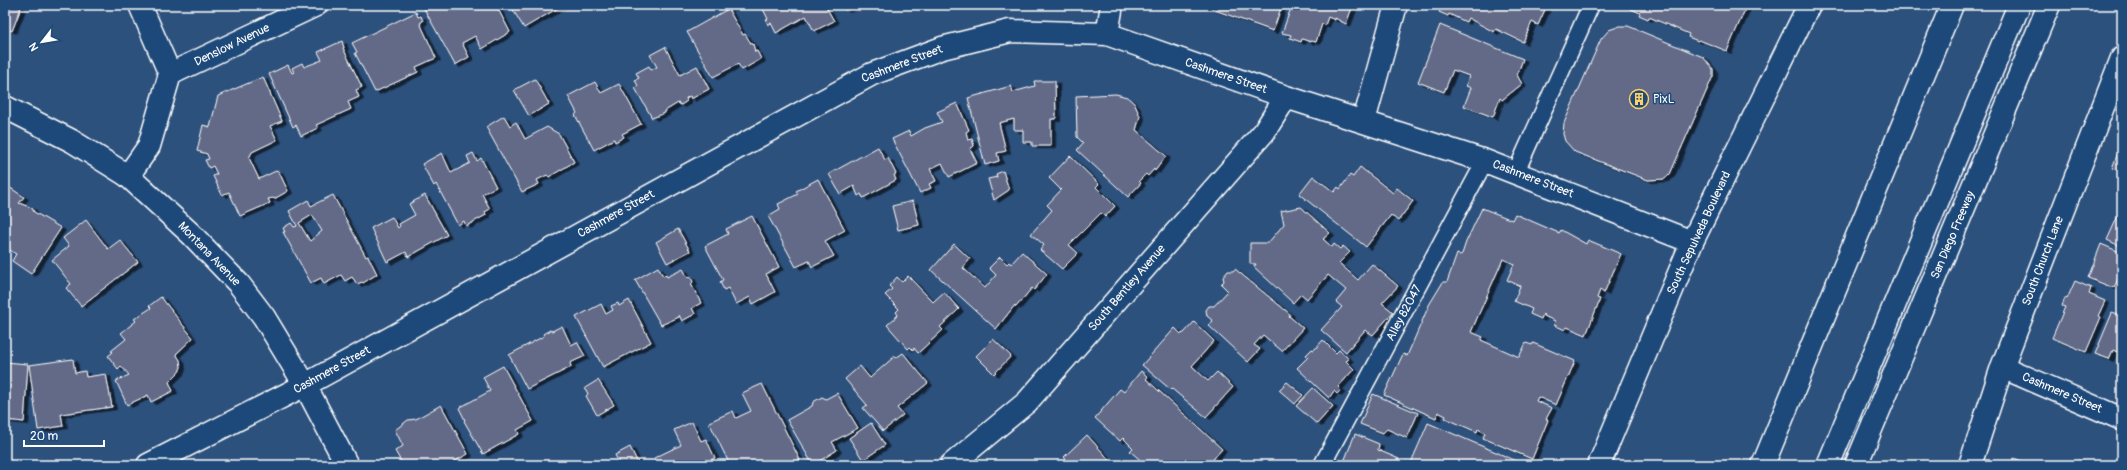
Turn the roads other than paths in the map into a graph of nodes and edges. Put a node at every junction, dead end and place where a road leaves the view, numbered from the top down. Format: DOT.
graph roads {
  1 [pos="140,5"];
  2 [pos="316,5"];
  3 [pos="1112,5"];
  4 [pos="1396,5"];
  5 [pos="1591,5"];
  6 [pos="1809,5"];
  7 [pos="1952,5"];
  8 [pos="2019,5"];
  9 [pos="2049,5"];
  10 [pos="1107,34"];
  11 [pos="2121,66"];
  12 [pos="170,74"];
  13 [pos="1286,97"];
  14 [pos="5,107"];
  15 [pos="1364,121"];
  16 [pos="1485,161"];
  17 [pos="1516,172"];
  18 [pos="128,176"];
  19 [pos="1692,242"];
  20 [pos="2002,367"];
  21 [pos="305,385"];
  22 [pos="2122,419"];
  23 [pos="148,465"];
  24 [pos="347,465"];
  25 [pos="951,465"];
  26 [pos="1322,465"];
  27 [pos="1600,465"];
  28 [pos="1763,465"];
  29 [pos="1828,465"];
  30 [pos="1856,465"];
  31 [pos="1970,465"];
  1 -- 12 [label="main road"];
  2 -- 12 [label="main road, Denslow Avenue"];
  3 -- 10 [label="main road"];
  4 -- 15 [label="main road"];
  5 -- 17 [label="lane"];
  6 -- 19 [label="main road, South Sepulveda Boulevard"];
  7 -- 28 [label="main road"];
  8 -- 29 [label="main road"];
  9 -- 30 [label="main road, San Diego Freeway"];
  10 -- 13 [label="main road, Cashmere Street"];
  10 -- 21 [label="main road, Cashmere Street"];
  11 -- 20 [label="main road, South Church Lane"];
  12 -- 18 [label="main road"];
  13 -- 15 [label="main road, Cashmere Street"];
  13 -- 25 [label="main road, South Bentley Avenue"];
  14 -- 18 [label="main road, Montana Avenue"];
  15 -- 16 [label="main road, Cashmere Street"];
  16 -- 17 [label="main road, Cashmere Street"];
  16 -- 26 [label="lane, Alley 82047"];
  17 -- 19 [label="main road, Cashmere Street"];
  18 -- 21 [label="main road, Montana Avenue"];
  19 -- 27 [label="main road, South Sepulveda Boulevard"];
  20 -- 22 [label="main road, Cashmere Street"];
  20 -- 31 [label="main road, South Church Lane"];
  21 -- 23 [label="main road, Cashmere Street"];
  21 -- 24 [label="main road, Montana Avenue"];
}
